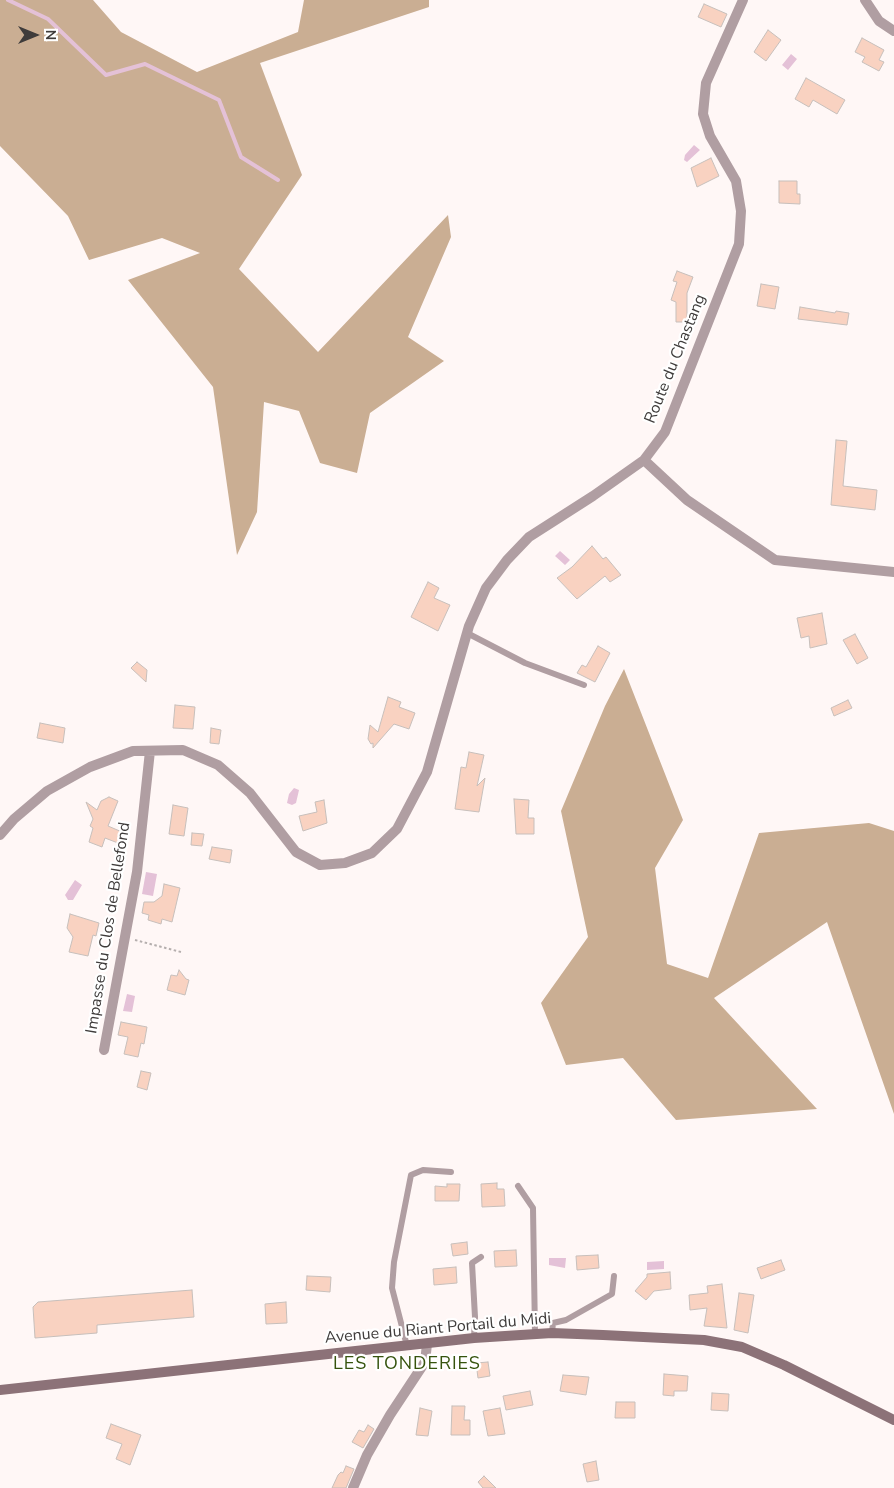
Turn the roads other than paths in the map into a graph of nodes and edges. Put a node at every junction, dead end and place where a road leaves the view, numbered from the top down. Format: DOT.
graph roads {
  1 [pos="743,0"];
  2 [pos="865,0"];
  3 [pos="894,31"];
  4 [pos="644,460"];
  5 [pos="894,572"];
  6 [pos="467,633"];
  7 [pos="584,685"];
  8 [pos="150,751"];
  9 [pos="0,835"];
  10 [pos="104,1050"];
  11 [pos="451,1172"];
  12 [pos="518,1186"];
  13 [pos="481,1257"];
  14 [pos="614,1276"];
  15 [pos="552,1333"];
  16 [pos="535,1334"];
  17 [pos="474,1338"];
  18 [pos="427,1344"];
  19 [pos="407,1346"];
  20 [pos="0,1390"];
  21 [pos="894,1420"];
  22 [pos="353,1488"];
  1 -- 4 [label="street, Route du Chastang"];
  2 -- 3 [label="street"];
  4 -- 5 [label="street"];
  4 -- 6 [label="street, Route du Chastang"];
  6 -- 7 [label="lane"];
  6 -- 8 [label="street, Route du Chastang"];
  8 -- 9 [label="street, Route du Chastang"];
  8 -- 10 [label="street, Impasse du Clos de Bellefond"];
  11 -- 19 [label="lane"];
  12 -- 16 [label="lane"];
  13 -- 17 [label="lane"];
  14 -- 15 [label="lane"];
  15 -- 16 [label="main road, Avenue du Riant Portail du Midi"];
  15 -- 21 [label="main road, Avenue du Riant Portail du Midi"];
  16 -- 17 [label="main road, Avenue du Riant Portail du Midi"];
  17 -- 18 [label="main road, Avenue du Riant Portail du Midi"];
  18 -- 19 [label="main road, Avenue du Riant Portail du Midi"];
  18 -- 22 [label="street"];
  19 -- 20 [label="main road, Avenue du Riant Portail du Midi"];
}
